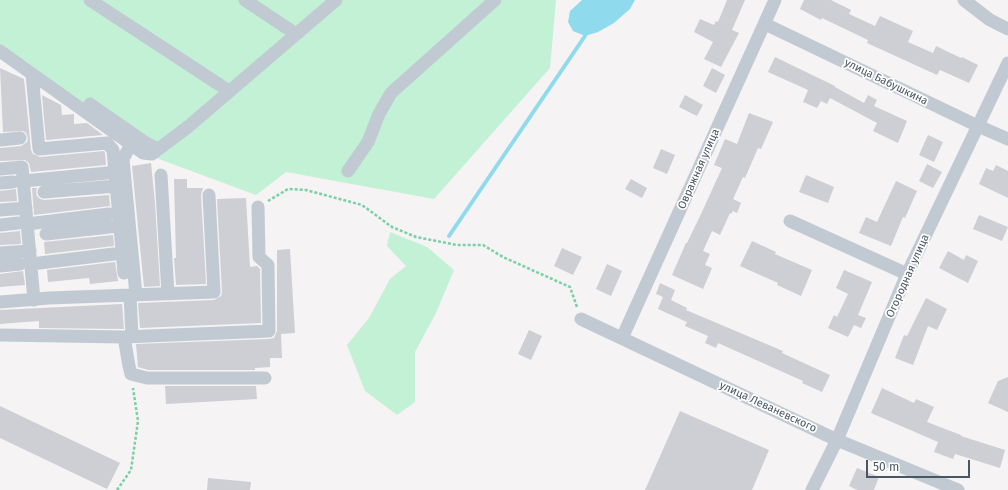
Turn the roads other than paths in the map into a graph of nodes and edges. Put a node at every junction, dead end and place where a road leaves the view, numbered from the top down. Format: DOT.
graph roads {
  1 [pos="90,0"];
  2 [pos="245,0"];
  3 [pos="336,0"];
  4 [pos="495,0"];
  5 [pos="775,0"];
  6 [pos="964,0"];
  7 [pos="765,24"];
  8 [pos="1008,29"];
  9 [pos="296,34"];
  10 [pos="0,41"];
  11 [pos="0,51"];
  12 [pos="1008,63"];
  13 [pos="32,74"];
  14 [pos="229,91"];
  15 [pos="978,126"];
  16 [pos="20,138"];
  17 [pos="1008,139"];
  18 [pos="0,140"];
  19 [pos="131,144"];
  20 [pos="158,149"];
  21 [pos="0,169"];
  22 [pos="348,171"];
  23 [pos="107,173"];
  24 [pos="161,175"];
  25 [pos="12,182"];
  26 [pos="116,186"];
  27 [pos="44,192"];
  28 [pos="209,195"];
  29 [pos="258,207"];
  30 [pos="26,208"];
  31 [pos="0,210"];
  32 [pos="110,214"];
  33 [pos="790,221"];
  34 [pos="23,224"];
  35 [pos="0,225"];
  36 [pos="119,226"];
  37 [pos="46,234"];
  38 [pos="30,250"];
  39 [pos="0,253"];
  40 [pos="114,254"];
  41 [pos="26,264"];
  42 [pos="0,266"];
  43 [pos="124,273"];
  44 [pos="908,274"];
  45 [pos="168,294"];
  46 [pos="133,295"];
  47 [pos="34,300"];
  48 [pos="0,302"];
  49 [pos="581,319"];
  50 [pos="0,335"];
  51 [pos="128,336"];
  52 [pos="622,338"];
  53 [pos="266,378"];
  54 [pos="837,440"];
  55 [pos="812,490"];
  56 [pos="958,490"];
  1 -- 14 [label="street"];
  2 -- 9 [label="street"];
  3 -- 9 [label="street"];
  4 -- 22 [label="street"];
  5 -- 7 [label="street, Овражная улица"];
  6 -- 8 [label="street"];
  7 -- 15 [label="street, улица Бабушкина"];
  7 -- 52 [label="street, Овражная улица"];
  9 -- 14 [label="street"];
  10 -- 20 [label="street"];
  11 -- 13 [label="street"];
  12 -- 15 [label="street, Огородная улица"];
  13 -- 19 [label="street"];
  13 -- 26 [label="street"];
  14 -- 20 [label="street"];
  15 -- 17 [label="street, улица Бабушкина"];
  15 -- 44 [label="street, Огородная улица"];
  16 -- 18 [label="street"];
  19 -- 20 [label="street"];
  19 -- 46 [label="street"];
  21 -- 25 [label="street"];
  23 -- 25 [label="street"];
  24 -- 45 [label="street"];
  25 -- 30 [label="street"];
  26 -- 27 [label="street"];
  26 -- 36 [label="street"];
  28 -- 45 [label="street"];
  29 -- 51 [label="street"];
  30 -- 31 [label="street"];
  30 -- 34 [label="street"];
  32 -- 34 [label="street"];
  33 -- 44 [label="street"];
  34 -- 35 [label="street"];
  34 -- 38 [label="street"];
  36 -- 37 [label="street"];
  36 -- 43 [label="street"];
  38 -- 39 [label="street"];
  38 -- 41 [label="street"];
  40 -- 41 [label="street"];
  41 -- 42 [label="street"];
  41 -- 47 [label="street"];
  44 -- 54 [label="street, Огородная улица"];
  45 -- 46 [label="street"];
  46 -- 47 [label="street"];
  46 -- 51 [label="street"];
  47 -- 48 [label="street"];
  49 -- 52 [label="street, улица Леваневского"];
  50 -- 51 [label="street"];
  51 -- 53 [label="street"];
  52 -- 54 [label="street, улица Леваневского"];
  54 -- 55 [label="street, Огородная улица"];
  54 -- 56 [label="street, улица Леваневского"];
}
